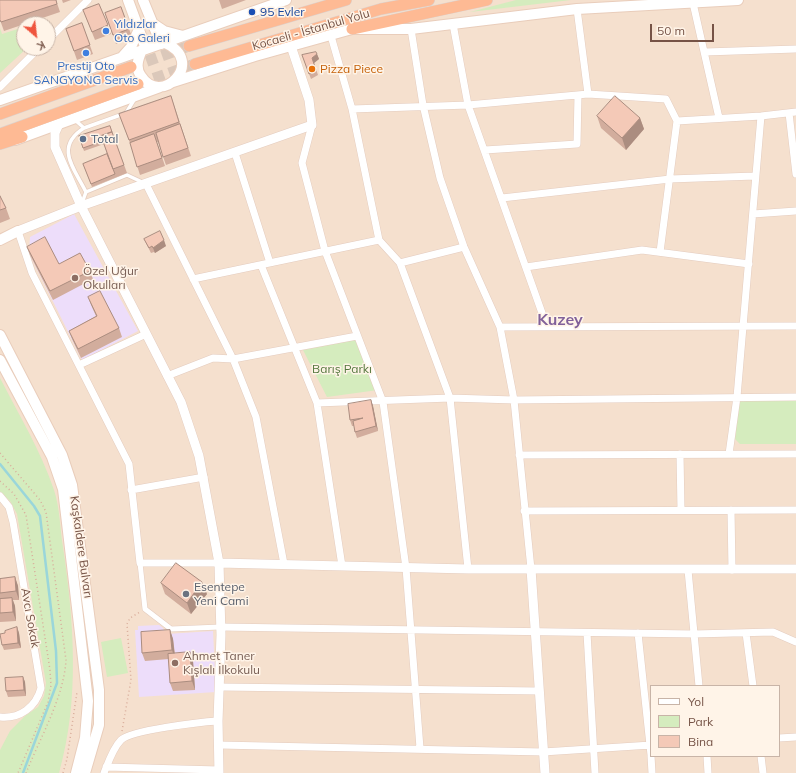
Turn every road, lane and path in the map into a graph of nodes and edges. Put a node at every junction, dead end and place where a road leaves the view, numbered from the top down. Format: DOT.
graph roads {
  1 [pos="88,0"];
  2 [pos="128,0"];
  3 [pos="143,0"];
  4 [pos="286,0"];
  5 [pos="346,0"];
  6 [pos="429,0"];
  7 [pos="487,0"];
  8 [pos="738,0"];
  9 [pos="693,3"];
  10 [pos="577,9"];
  11 [pos="152,23"];
  12 [pos="453,24"];
  13 [pos="139,29"];
  14 [pos="352,29"];
  15 [pos="411,29"];
  16 [pos="56,32"];
  17 [pos="331,36"];
  18 [pos="187,41"];
  19 [pos="163,44"];
  20 [pos="291,46"];
  21 [pos="796,49"];
  22 [pos="144,50"];
  23 [pos="705,52"];
  24 [pos="32,56"];
  25 [pos="122,57"];
  26 [pos="195,64"];
  27 [pos="131,67"];
  28 [pos="173,82"];
  29 [pos="138,84"];
  30 [pos="0,87"];
  31 [pos="160,87"];
  32 [pos="588,94"];
  33 [pos="578,95"];
  34 [pos="135,97"];
  35 [pos="0,100"];
  36 [pos="422,105"];
  37 [pos="468,105"];
  38 [pos="352,109"];
  39 [pos="792,112"];
  40 [pos="0,114"];
  41 [pos="761,116"];
  42 [pos="719,118"];
  43 [pos="74,119"];
  44 [pos="677,121"];
  45 [pos="59,124"];
  46 [pos="312,125"];
  47 [pos="84,128"];
  48 [pos="0,134"];
  49 [pos="22,137"];
  50 [pos="0,144"];
  51 [pos="485,150"];
  52 [pos="235,153"];
  53 [pos="796,174"];
  54 [pos="755,176"];
  55 [pos="670,179"];
  56 [pos="146,184"];
  57 [pos="86,192"];
  58 [pos="502,198"];
  59 [pos="81,206"];
  60 [pos="796,211"];
  61 [pos="753,214"];
  62 [pos="18,230"];
  63 [pos="0,234"];
  64 [pos="0,240"];
  65 [pos="379,240"];
  66 [pos="464,247"];
  67 [pos="326,251"];
  68 [pos="660,252"];
  69 [pos="270,263"];
  70 [pos="400,263"];
  71 [pos="748,264"];
  72 [pos="261,265"];
  73 [pos="526,267"];
  74 [pos="193,279"];
  75 [pos="743,326"];
  76 [pos="796,326"];
  77 [pos="500,327"];
  78 [pos="547,327"];
  79 [pos="146,334"];
  80 [pos="0,335"];
  81 [pos="357,336"];
  82 [pos="294,349"];
  83 [pos="233,359"];
  84 [pos="0,360"];
  85 [pos="79,365"];
  86 [pos="167,376"];
  87 [pos="737,397"];
  88 [pos="796,397"];
  89 [pos="450,398"];
  90 [pos="514,400"];
  91 [pos="383,402"];
  92 [pos="317,403"];
  93 [pos="0,453"];
  94 [pos="680,454"];
  95 [pos="729,454"];
  96 [pos="796,454"];
  97 [pos="519,455"];
  98 [pos="204,477"];
  99 [pos="131,490"];
  100 [pos="0,496"];
  101 [pos="680,510"];
  102 [pos="731,510"];
  103 [pos="796,510"];
  104 [pos="524,511"];
  105 [pos="140,563"];
  106 [pos="219,563"];
  107 [pos="284,564"];
  108 [pos="342,566"];
  109 [pos="406,568"];
  110 [pos="468,569"];
  111 [pos="796,569"];
  112 [pos="531,570"];
  113 [pos="688,570"];
  114 [pos="732,570"];
  115 [pos="145,609"];
  116 [pos="220,627"];
  117 [pos="411,629"];
  118 [pos="535,632"];
  119 [pos="587,632"];
  120 [pos="638,633"];
  121 [pos="746,633"];
  122 [pos="694,634"];
  123 [pos="796,642"];
  124 [pos="78,685"];
  125 [pos="699,685"];
  126 [pos="753,685"];
  127 [pos="220,687"];
  128 [pos="416,689"];
  129 [pos="539,691"];
  130 [pos="0,717"];
  131 [pos="218,721"];
  132 [pos="650,736"];
  133 [pos="796,737"];
  134 [pos="780,738"];
  135 [pos="120,741"];
  136 [pos="218,745"];
  137 [pos="650,745"];
  138 [pos="420,748"];
  139 [pos="594,749"];
  140 [pos="543,752"];
  141 [pos="651,757"];
  142 [pos="707,757"];
  143 [pos="761,757"];
  144 [pos="105,770"];
  145 [pos="219,771"];
  146 [pos="26,773"];
  147 [pos="63,773"];
  148 [pos="76,773"];
  149 [pos="85,773"];
  150 [pos="545,773"];
  151 [pos="595,773"];
  152 [pos="652,773"];
  153 [pos="708,773"];
  154 [pos="762,773"];
  1 -- 16 [label="street"];
  2 -- 13 [label="main road"];
  3 -- 11 [label="main road"];
  4 -- 18 [label="main road"];
  5 -- 18 [label="highway"];
  6 -- 26 [label="highway, Kocaeli - İstanbul Yolu"];
  7 -- 14 [label="highway"];
  8 -- 9 [label="main road"];
  9 -- 10 [label="main road"];
  9 -- 23 [label="street"];
  10 -- 12 [label="main road"];
  10 -- 32 [label="street"];
  11 -- 18 [label="main road"];
  11 -- 19 [label="main road"];
  12 -- 15 [label="main road"];
  12 -- 37 [label="street"];
  13 -- 22 [label="main road"];
  13 -- 25 [label="main road"];
  14 -- 15 [label="main road"];
  14 -- 17 [label="main road"];
  15 -- 36 [label="street"];
  17 -- 20 [label="main road"];
  17 -- 38 [label="street"];
  18 -- 19 [label="main road"];
  19 -- 22 [label="main road"];
  19 -- 28 [label="main road"];
  20 -- 28 [label="main road"];
  20 -- 46 [label="street"];
  21 -- 23 [label="street"];
  22 -- 25 [label="main road"];
  22 -- 31 [label="main road"];
  23 -- 42 [label="street"];
  24 -- 30 [label="street"];
  25 -- 35 [label="main road"];
  27 -- 40 [label="highway"];
  28 -- 31 [label="main road"];
  29 -- 48 [label="highway"];
  31 -- 34 [label="main road"];
  32 -- 33 [label="street"];
  32 -- 44 [label="street"];
  33 -- 37 [label="street"];
  33 -- 51 [label="street"];
  34 -- 43 [label="main road"];
  34 -- 47 [label="lane"];
  36 -- 37 [label="street"];
  36 -- 38 [label="street"];
  36 -- 66 [label="street"];
  37 -- 51 [label="street"];
  38 -- 65 [label="street"];
  39 -- 41 [label="street"];
  39 -- 53 [label="street"];
  41 -- 42 [label="street"];
  41 -- 54 [label="street"];
  42 -- 44 [label="street"];
  43 -- 45 [label="main road"];
  43 -- 47 [label="lane"];
  44 -- 55 [label="street"];
  45 -- 49 [label="main road"];
  45 -- 59 [label="street"];
  46 -- 52 [label="street"];
  46 -- 67 [label="street"];
  47 -- 57 [label="lane"];
  49 -- 50 [label="highway"];
  51 -- 58 [label="street"];
  52 -- 56 [label="street"];
  52 -- 69 [label="street"];
  54 -- 55 [label="street"];
  54 -- 61 [label="street"];
  55 -- 58 [label="street"];
  55 -- 68 [label="street"];
  56 -- 57 [label="lane"];
  56 -- 59 [label="street"];
  56 -- 74 [label="street"];
  57 -- 59 [label="lane"];
  58 -- 73 [label="street"];
  59 -- 62 [label="street"];
  59 -- 79 [label="street"];
  60 -- 61 [label="street"];
  61 -- 71 [label="street"];
  62 -- 63 [label="main road"];
  62 -- 64 [label="main road"];
  62 -- 85 [label="street"];
  65 -- 67 [label="street"];
  65 -- 70 [label="street"];
  66 -- 70 [label="street"];
  66 -- 77 [label="street"];
  67 -- 69 [label="street"];
  67 -- 81 [label="street"];
  68 -- 71 [label="street"];
  68 -- 73 [label="street"];
  69 -- 72 [label="street"];
  70 -- 89 [label="street"];
  71 -- 75 [label="street"];
  72 -- 74 [label="street"];
  72 -- 82 [label="street"];
  73 -- 78 [label="street"];
  74 -- 83 [label="street"];
  75 -- 76 [label="street"];
  75 -- 78 [label="street"];
  75 -- 87 [label="street"];
  77 -- 78 [label="street"];
  77 -- 90 [label="street"];
  79 -- 85 [label="street"];
  79 -- 86 [label="street"];
  80 -- 149 [label="main road, Kaşkaldere Bulvarı"];
  81 -- 82 [label="street"];
  81 -- 91 [label="street"];
  82 -- 83 [label="street"];
  82 -- 92 [label="street"];
  83 -- 86 [label="street"];
  83 -- 107 [label="street"];
  84 -- 148 [label="main road, Kaşkaldere Bulvarı"];
  85 -- 99 [label="street"];
  86 -- 98 [label="street"];
  87 -- 88 [label="street"];
  87 -- 90 [label="street"];
  87 -- 95 [label="street"];
  89 -- 90 [label="street"];
  89 -- 91 [label="street"];
  89 -- 110 [label="street"];
  90 -- 97 [label="street"];
  91 -- 92 [label="street"];
  91 -- 109 [label="street"];
  92 -- 108 [label="street"];
  93 -- 146 [label="path"];
  94 -- 95 [label="street"];
  94 -- 97 [label="street"];
  94 -- 101 [label="street"];
  95 -- 96 [label="street"];
  97 -- 104 [label="street"];
  98 -- 99 [label="street"];
  98 -- 106 [label="street"];
  99 -- 105 [label="street"];
  100 -- 130 [label="street, Avcı Sokak"];
  101 -- 102 [label="street"];
  101 -- 104 [label="street"];
  102 -- 103 [label="street"];
  102 -- 114 [label="street"];
  104 -- 112 [label="street"];
  105 -- 106 [label="street"];
  105 -- 115 [label="street"];
  106 -- 107 [label="street"];
  106 -- 116 [label="street"];
  107 -- 108 [label="street"];
  108 -- 109 [label="street"];
  109 -- 110 [label="street"];
  109 -- 117 [label="street"];
  110 -- 112 [label="street"];
  111 -- 114 [label="street"];
  112 -- 113 [label="street"];
  112 -- 118 [label="street"];
  113 -- 114 [label="street"];
  113 -- 122 [label="street"];
  115 -- 116 [label="street"];
  115 -- 135 [label="path"];
  116 -- 117 [label="street"];
  116 -- 127 [label="street"];
  117 -- 118 [label="street"];
  117 -- 128 [label="street"];
  118 -- 119 [label="street"];
  118 -- 129 [label="street"];
  119 -- 120 [label="street"];
  119 -- 139 [label="street"];
  120 -- 122 [label="street"];
  120 -- 132 [label="street"];
  121 -- 122 [label="street"];
  121 -- 123 [label="street"];
  121 -- 126 [label="street"];
  122 -- 125 [label="street"];
  124 -- 147 [label="path"];
  127 -- 128 [label="street"];
  127 -- 131 [label="street"];
  128 -- 129 [label="street"];
  128 -- 138 [label="street"];
  129 -- 140 [label="street"];
  131 -- 135 [label="street"];
  131 -- 136 [label="street"];
  133 -- 134 [label="street"];
  135 -- 144 [label="street"];
  136 -- 138 [label="street"];
  136 -- 145 [label="street"];
  137 -- 139 [label="street"];
  138 -- 140 [label="street"];
  139 -- 140 [label="street"];
  139 -- 151 [label="street"];
  140 -- 150 [label="street"];
  141 -- 152 [label="street"];
  142 -- 153 [label="street"];
  143 -- 154 [label="street"];
  144 -- 145 [label="street"];
}
